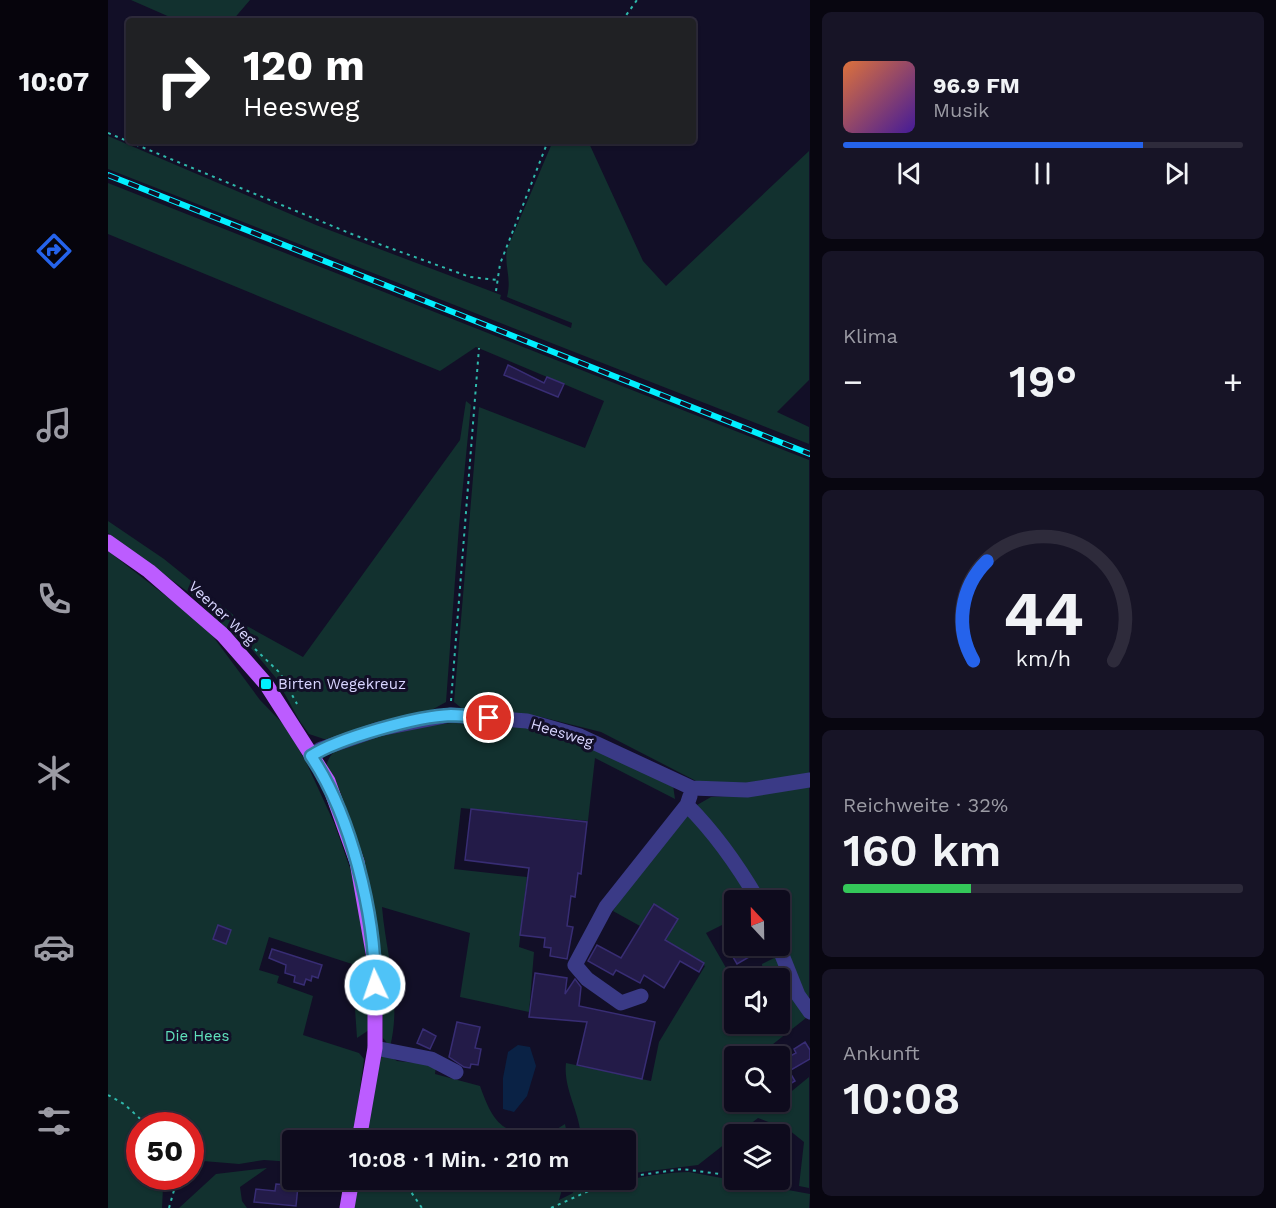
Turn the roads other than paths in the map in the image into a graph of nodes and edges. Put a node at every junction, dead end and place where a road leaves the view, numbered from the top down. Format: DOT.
graph roads {
  1 [pos="108,542"];
  2 [pos="311,756"];
  3 [pos="810,780"];
  4 [pos="692,788"];
  5 [pos="687,805"];
  6 [pos="752,890"];
  7 [pos="782,956"];
  8 [pos="641,996"];
  9 [pos="810,1012"];
  10 [pos="375,1048"];
  11 [pos="456,1072"];
  12 [pos="361,1130"];
  13 [pos="350,1190"];
  14 [pos="347,1208"];
  1 -- 2 [label="main road, Veener Weg"];
  2 -- 4 [label="street, Heesweg"];
  2 -- 10 [label="main road, Veener Weg"];
  3 -- 4 [label="street, Heesweg"];
  4 -- 5 [label="street"];
  5 -- 6 [label="street"];
  5 -- 8 [label="street"];
  7 -- 9 [label="street"];
  10 -- 11 [label="street"];
  10 -- 12 [label="main road, Veener Weg"];
  13 -- 14 [label="main road"];
}
